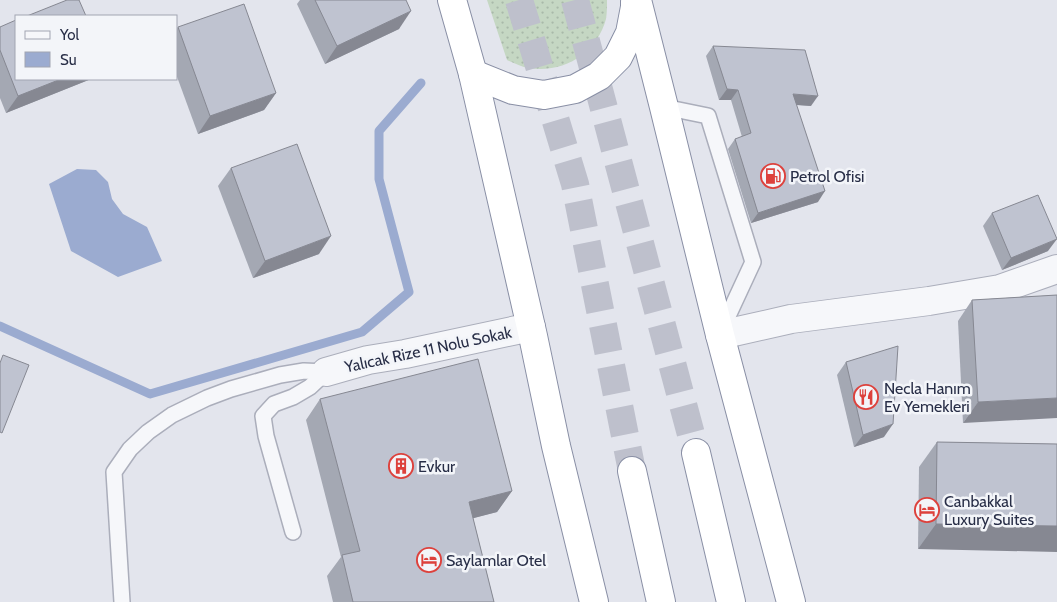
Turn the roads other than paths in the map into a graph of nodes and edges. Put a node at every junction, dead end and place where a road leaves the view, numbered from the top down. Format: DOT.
graph roads {
  1 [pos="452,0"];
  2 [pos="636,0"];
  3 [pos="473,74"];
  4 [pos="664,107"];
  5 [pos="1057,269"];
  6 [pos="531,327"];
  7 [pos="720,335"];
  8 [pos="326,372"];
  9 [pos="696,453"];
  10 [pos="632,471"];
  11 [pos="293,532"];
  12 [pos="122,602"];
  13 [pos="594,602"];
  14 [pos="661,602"];
  15 [pos="731,602"];
  16 [pos="790,602"];
  1 -- 3 [label="highway"];
  2 -- 3 [label="highway"];
  2 -- 4 [label="highway"];
  3 -- 6 [label="highway"];
  4 -- 7 [label="highway"];
  4 -- 7 [label="lane"];
  5 -- 7 [label="street"];
  6 -- 8 [label="street, Yalıcak Rize 11 Nolu Sokak"];
  6 -- 13 [label="highway"];
  7 -- 16 [label="highway"];
  8 -- 11 [label="lane"];
  8 -- 12 [label="lane"];
  9 -- 15 [label="highway"];
  10 -- 14 [label="highway"];
}
